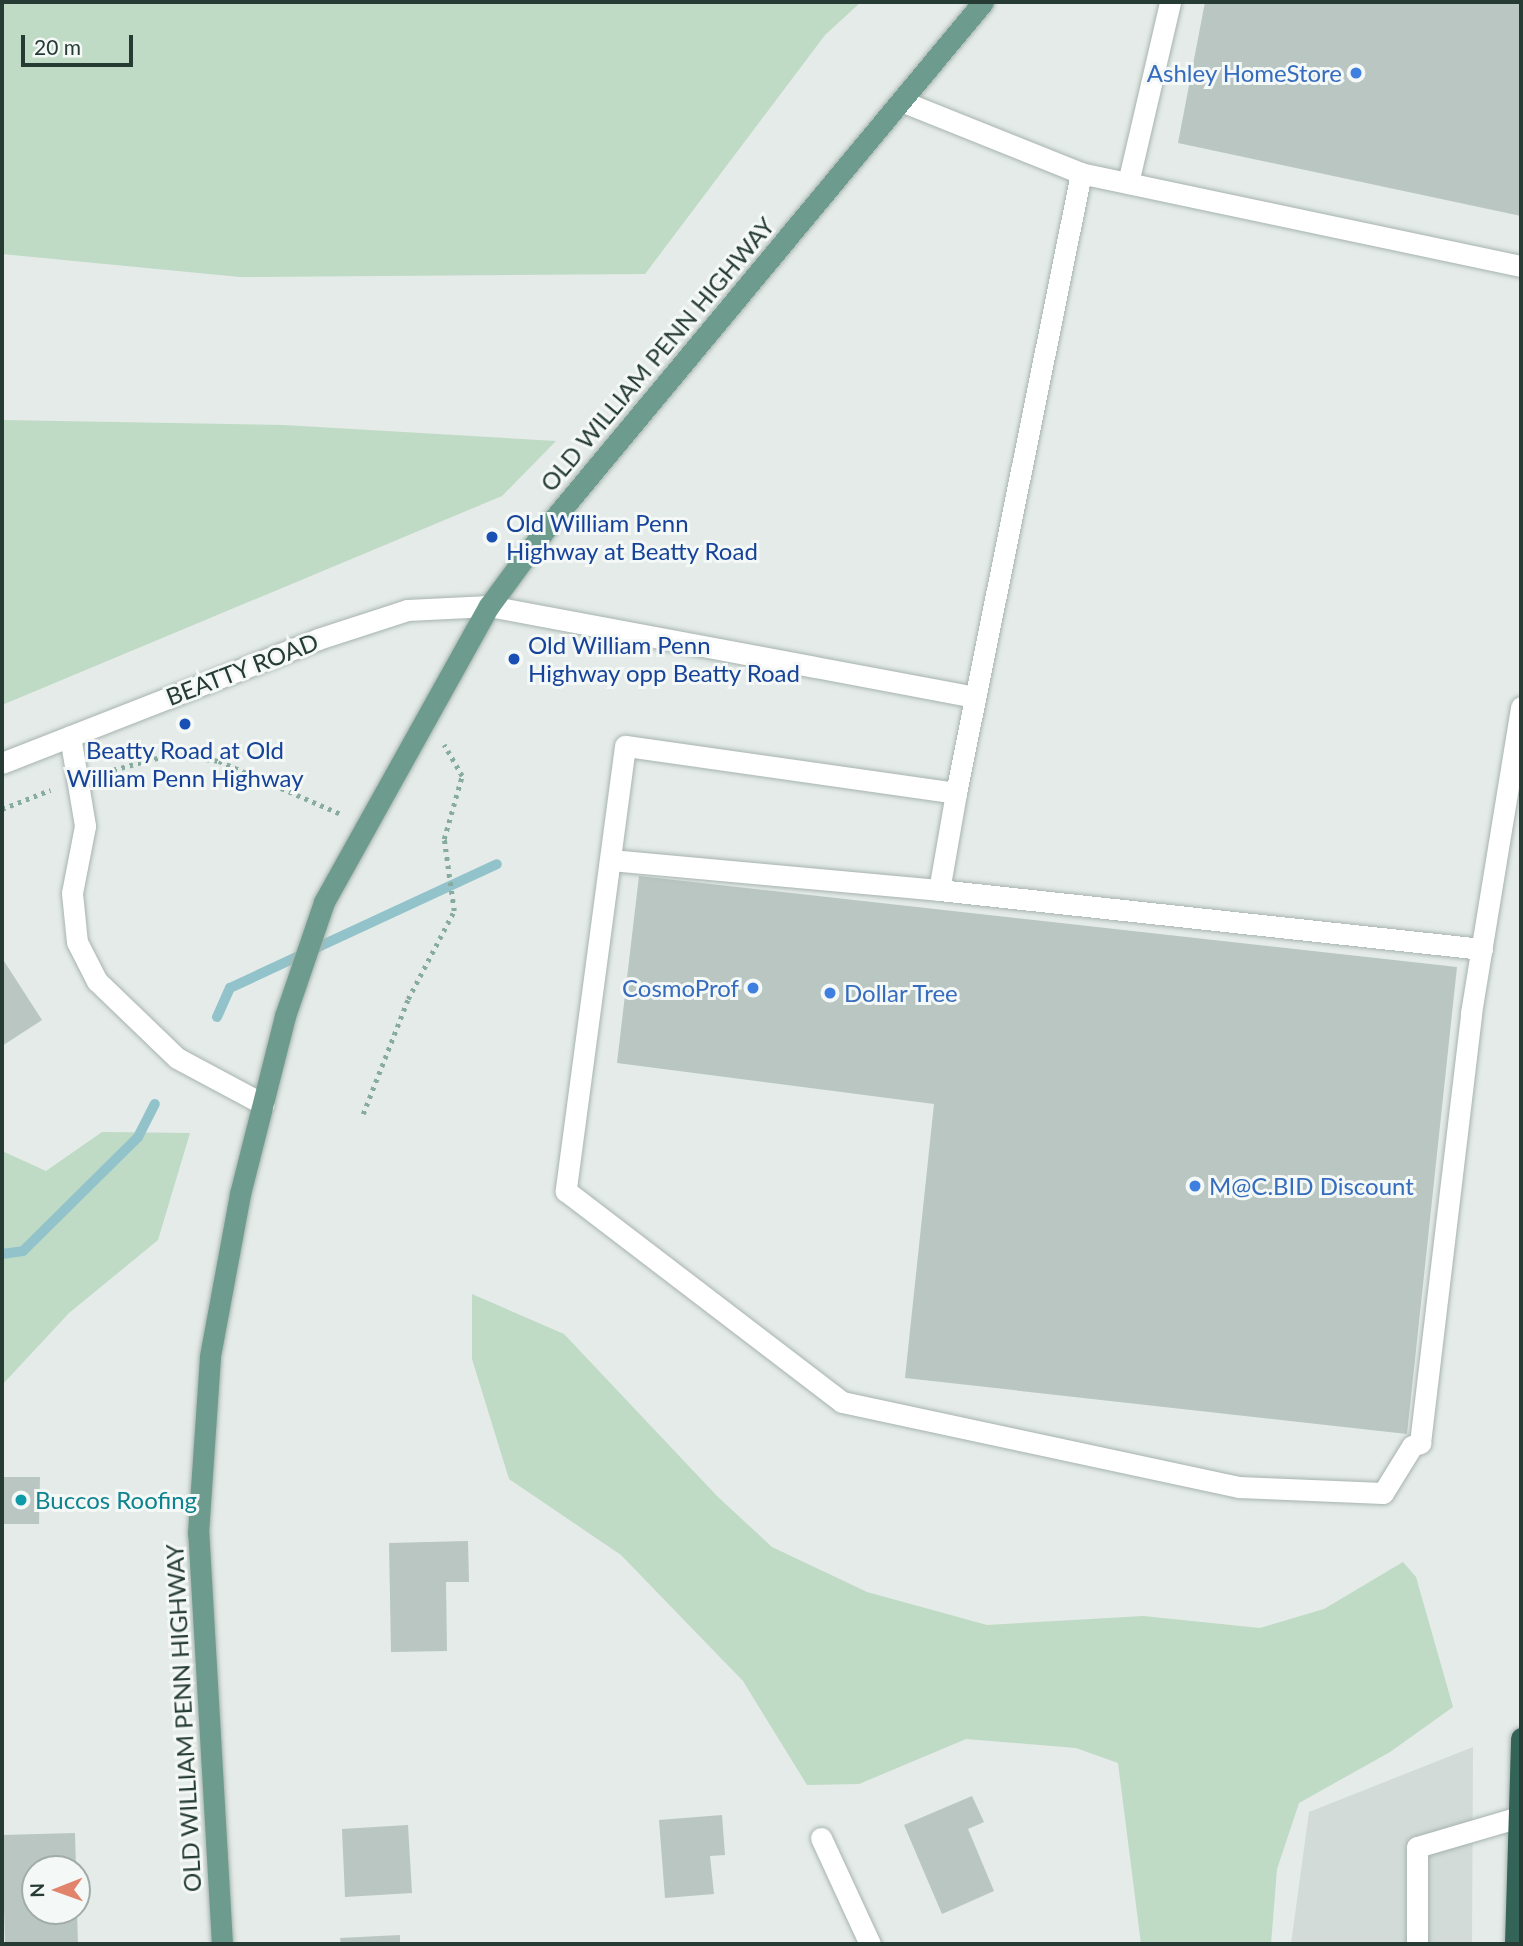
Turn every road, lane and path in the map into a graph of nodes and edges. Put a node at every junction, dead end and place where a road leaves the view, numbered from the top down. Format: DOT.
graph roads {
  1 [pos="983,2"];
  2 [pos="1170,2"];
  3 [pos="901,101"];
  4 [pos="1081,173"];
  5 [pos="1128,183"];
  6 [pos="1521,265"];
  7 [pos="489,606"];
  8 [pos="972,696"];
  9 [pos="1521,707"];
  10 [pos="426,714"];
  11 [pos="70,736"];
  12 [pos="2,763"];
  13 [pos="79,780"];
  14 [pos="956,793"];
  15 [pos="2,809"];
  16 [pos="365,825"];
  17 [pos="610,860"];
  18 [pos="939,890"];
  19 [pos="1482,949"];
  20 [pos="263,1104"];
  21 [pos="363,1114"];
  22 [pos="1521,1738"];
  23 [pos="1519,1817"];
  24 [pos="821,1838"];
  25 [pos="222,1944"];
  26 [pos="870,1944"];
  27 [pos="1417,1944"];
  28 [pos="1515,1944"];
  1 -- 3 [label="main road, OLD WILLIAM PENN HIGHWAY"];
  2 -- 5 [label="street"];
  3 -- 4 [label="street"];
  3 -- 7 [label="main road, OLD WILLIAM PENN HIGHWAY"];
  4 -- 5 [label="street"];
  4 -- 8 [label="street"];
  5 -- 6 [label="street"];
  7 -- 8 [label="street, BEATTY ROAD"];
  7 -- 10 [label="main road, OLD WILLIAM PENN HIGHWAY"];
  7 -- 11 [label="street, BEATTY ROAD"];
  8 -- 14 [label="street"];
  9 -- 19 [label="street"];
  10 -- 16 [label="main road, OLD WILLIAM PENN HIGHWAY"];
  10 -- 21 [label="path"];
  11 -- 12 [label="street, BEATTY ROAD"];
  11 -- 13 [label="street"];
  13 -- 15 [label="path"];
  13 -- 16 [label="path"];
  13 -- 20 [label="street"];
  14 -- 17 [label="street"];
  14 -- 18 [label="street"];
  16 -- 20 [label="main road, OLD WILLIAM PENN HIGHWAY"];
  17 -- 18 [label="street"];
  17 -- 19 [label="street"];
  18 -- 19 [label="street"];
  20 -- 25 [label="main road, OLD WILLIAM PENN HIGHWAY"];
  22 -- 23 [label="highway"];
  23 -- 27 [label="street"];
  23 -- 28 [label="highway"];
  24 -- 26 [label="street"];
}
